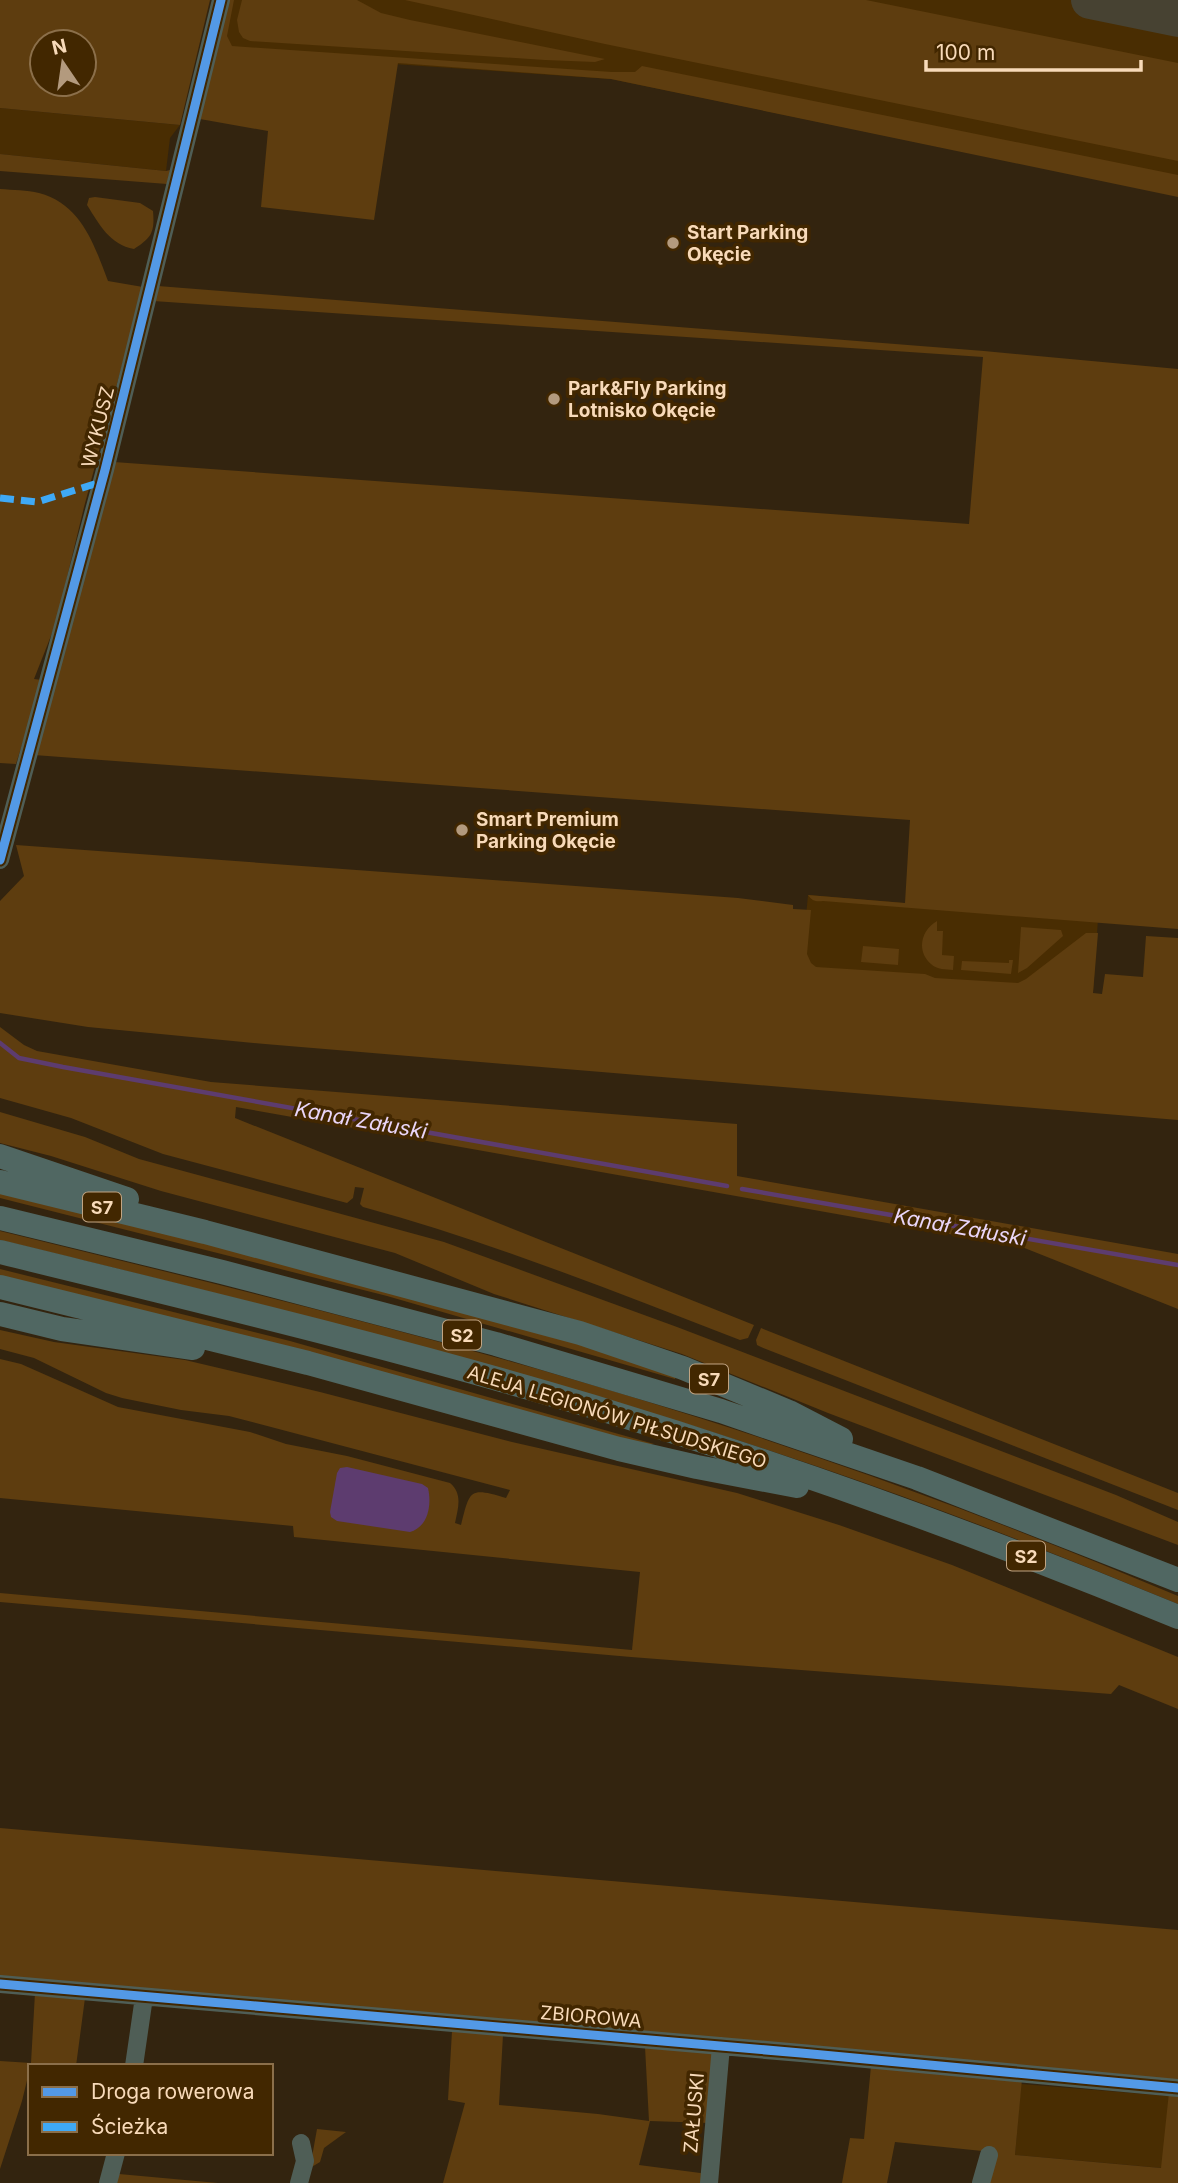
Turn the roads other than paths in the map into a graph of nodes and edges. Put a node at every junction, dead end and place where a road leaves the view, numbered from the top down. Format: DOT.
graph roads {
  1 [pos="221,0"];
  2 [pos="0,860"];
  3 [pos="0,1156"];
  4 [pos="0,1182"];
  5 [pos="0,1218"];
  6 [pos="205,1232"];
  7 [pos="0,1252"];
  8 [pos="0,1287"];
  9 [pos="0,1314"];
  10 [pos="308,1363"];
  11 [pos="917,1478"];
  12 [pos="872,1499"];
  13 [pos="1178,1580"];
  14 [pos="1178,1617"];
  15 [pos="0,1984"];
  16 [pos="144,1997"];
  17 [pos="721,2046"];
  18 [pos="134,2064"];
  19 [pos="1178,2088"];
  20 [pos="301,2143"];
  21 [pos="115,2155"];
  22 [pos="989,2155"];
  23 [pos="108,2183"];
  24 [pos="299,2183"];
  25 [pos="709,2183"];
  26 [pos="981,2183"];
  1 -- 2 [label="street, WYKUSZ"];
  3 -- 6 [label="highway"];
  4 -- 6 [label="highway, S7"];
  5 -- 11 [label="highway, ALEJA LEGIONÓW PIŁSUDSKIEGO / S2"];
  6 -- 11 [label="highway, S7"];
  7 -- 12 [label="highway, ALEJA LEGIONÓW PIŁSUDSKIEGO / S2"];
  8 -- 10 [label="highway"];
  9 -- 10 [label="highway"];
  10 -- 12 [label="highway"];
  11 -- 13 [label="highway, ALEJA LEGIONÓW PIŁSUDSKIEGO / S2"];
  12 -- 14 [label="highway, ALEJA LEGIONÓW PIŁSUDSKIEGO / S2"];
  15 -- 16 [label="street, ZBIOROWA"];
  16 -- 17 [label="street, ZBIOROWA"];
  16 -- 18 [label="street"];
  17 -- 19 [label="street, ZBIOROWA"];
  17 -- 25 [label="street, ZAŁUSKI"];
  20 -- 24 [label="street"];
  21 -- 23 [label="street"];
  22 -- 26 [label="street"];
}
